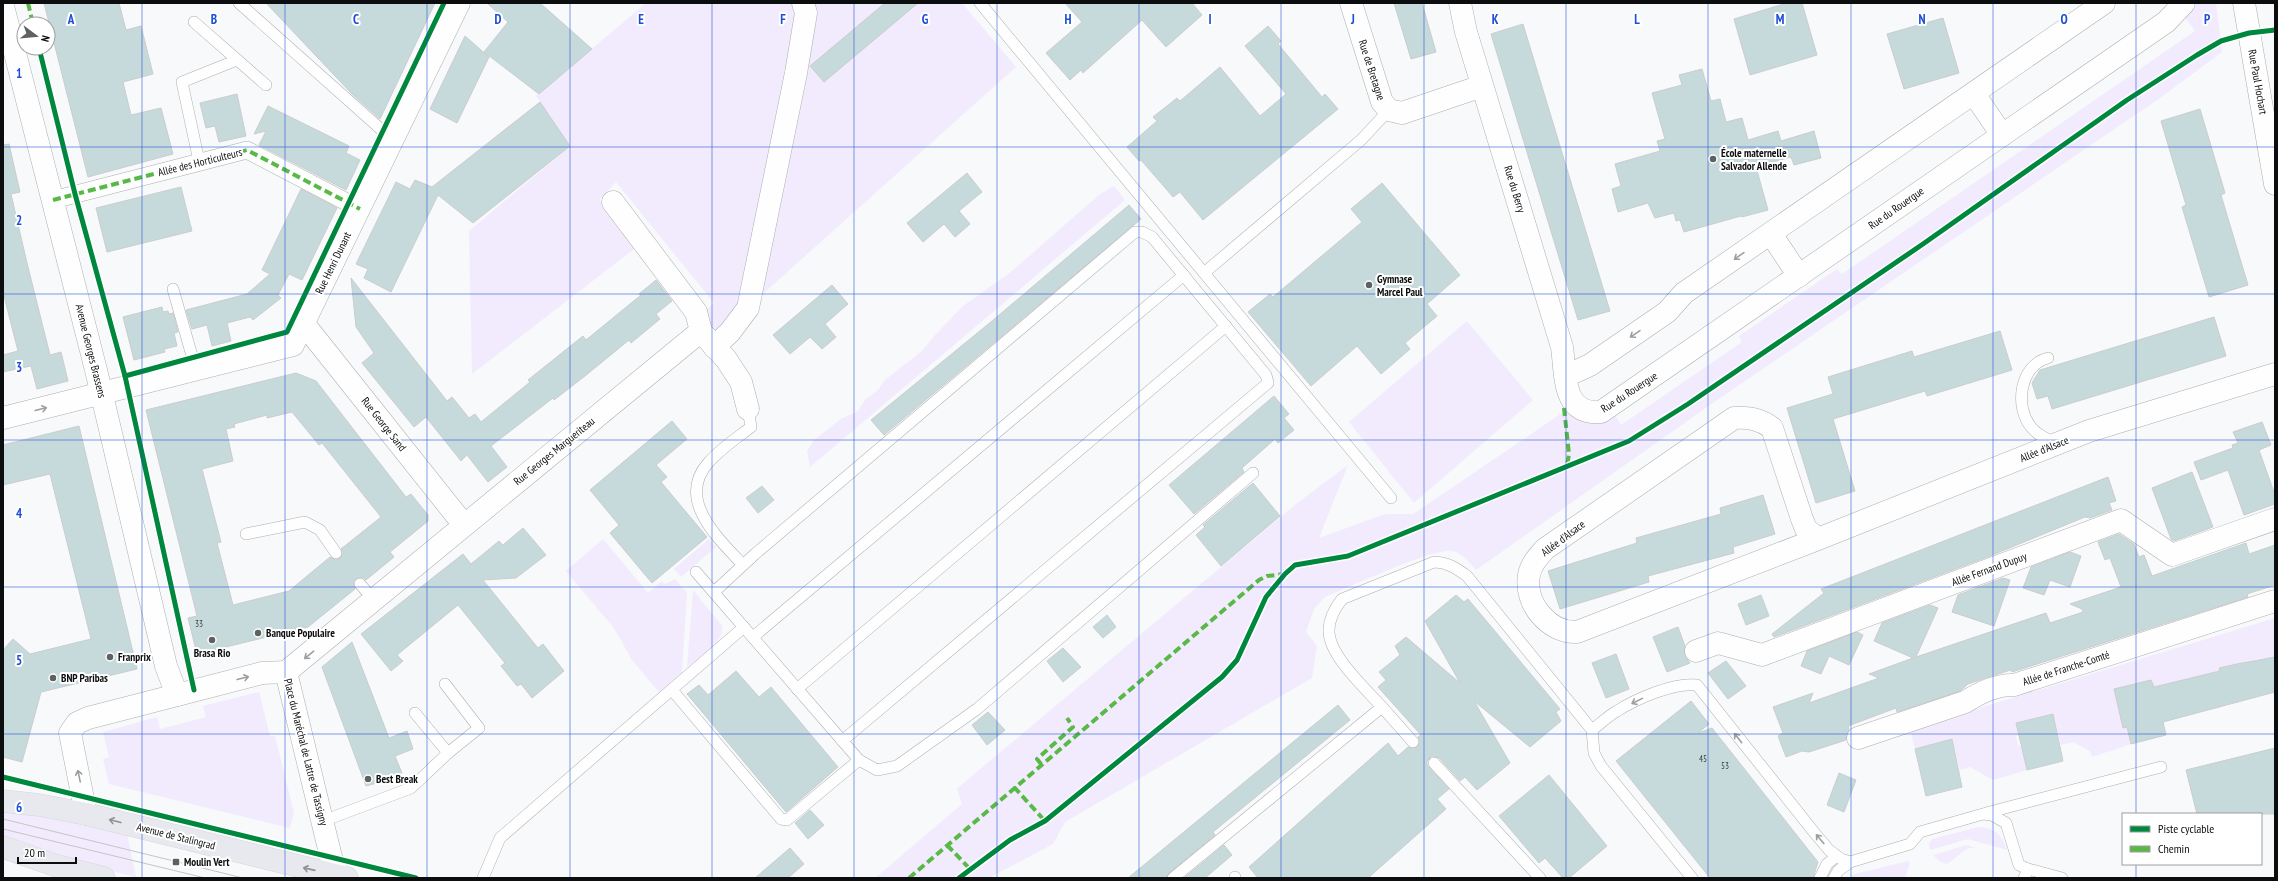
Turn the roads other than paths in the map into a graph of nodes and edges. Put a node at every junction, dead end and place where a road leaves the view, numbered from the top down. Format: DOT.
graph roads {
  1 [pos="239,3"];
  2 [pos="459,3"];
  3 [pos="803,3"];
  4 [pos="980,3"];
  5 [pos="1351,3"];
  6 [pos="1460,3"];
  7 [pos="2104,3"];
  8 [pos="2184,3"];
  9 [pos="2244,3"];
  10 [pos="3,6"];
  11 [pos="194,22"];
  12 [pos="237,60"];
  13 [pos="266,84"];
  14 [pos="1482,86"];
  15 [pos="1974,94"];
  16 [pos="1389,110"];
  17 [pos="2002,135"];
  18 [pos="393,140"];
  19 [pos="199,162"];
  20 [pos="2275,184"];
  21 [pos="53,200"];
  22 [pos="613,202"];
  23 [pos="360,209"];
  24 [pos="1771,234"];
  25 [pos="1204,273"];
  26 [pos="1184,275"];
  27 [pos="1798,276"];
  28 [pos="173,289"];
  29 [pos="304,324"];
  30 [pos="1226,326"];
  31 [pos="708,339"];
  32 [pos="2048,358"];
  33 [pos="196,370"];
  34 [pos="2275,374"];
  35 [pos="1566,376"];
  36 [pos="101,394"];
  37 [pos="748,409"];
  38 [pos="3,418"];
  39 [pos="2057,444"];
  40 [pos="1253,473"];
  41 [pos="1391,498"];
  42 [pos="2275,519"];
  43 [pos="464,525"];
  44 [pos="246,534"];
  45 [pos="1818,539"];
  46 [pos="336,553"];
  47 [pos="742,565"];
  48 [pos="696,572"];
  49 [pos="714,592"];
  50 [pos="2275,601"];
  51 [pos="744,627"];
  52 [pos="753,638"];
  53 [pos="1696,651"];
  54 [pos="286,672"];
  55 [pos="445,684"];
  56 [pos="797,689"];
  57 [pos="672,690"];
  58 [pos="177,695"];
  59 [pos="1382,707"];
  60 [pos="415,713"];
  61 [pos="1592,730"];
  62 [pos="1858,738"];
  63 [pos="842,741"];
  64 [pos="1413,742"];
  65 [pos="448,753"];
  66 [pos="859,760"];
  67 [pos="1434,763"];
  68 [pos="2161,767"];
  69 [pos="3,801"];
  70 [pos="86,814"];
  71 [pos="1983,814"];
  72 [pos="323,821"];
  73 [pos="3,847"];
  74 [pos="1837,856"];
  75 [pos="1850,862"];
  76 [pos="2026,874"];
  77 [pos="342,877"];
  78 [pos="104,878"];
  79 [pos="483,878"];
  80 [pos="1173,878"];
  81 [pos="1540,878"];
  82 [pos="1692,878"];
  83 [pos="1820,878"];
  84 [pos="1834,878"];
  85 [pos="2062,878"];
  1 -- 18 [label="lane"];
  2 -- 18 [label="street, Rue Henri Dunant"];
  3 -- 31 [label="street, Rue Georges Margueriteau"];
  4 -- 25 [label="lane"];
  5 -- 16 [label="street, Rue de Bretagne"];
  6 -- 14 [label="street, Rue du Berry"];
  7 -- 15 [label="street"];
  8 -- 17 [label="street, Rue du Rouergue"];
  9 -- 20 [label="street, Rue Paul Hochart"];
  10 -- 21 [label="street, Avenue Georges Brassens"];
  11 -- 12 [label="lane"];
  12 -- 13 [label="lane"];
  12 -- 19 [label="lane"];
  14 -- 16 [label="street, Rue de Bretagne"];
  14 -- 35 [label="street, Rue du Berry"];
  15 -- 17 [label="street"];
  15 -- 24 [label="street"];
  16 -- 25 [label="lane"];
  17 -- 27 [label="street, Rue du Rouergue"];
  18 -- 23 [label="street, Rue Henri Dunant"];
  19 -- 21 [label="street, Allée des Horticulteurs"];
  19 -- 23 [label="street, Allée des Horticulteurs"];
  21 -- 36 [label="street, Avenue Georges Brassens"];
  22 -- 31 [label="street"];
  23 -- 29 [label="street, Rue Henri Dunant"];
  24 -- 27 [label="street"];
  24 -- 35 [label="street, one-way"];
  25 -- 41 [label="lane"];
  26 -- 30 [label="lane"];
  26 -- 47 [label="lane"];
  26 -- 52 [label="lane"];
  27 -- 35 [label="street, Rue du Rouergue"];
  28 -- 33 [label="lane"];
  29 -- 33 [label="street, Rue Henri Dunant"];
  29 -- 43 [label="street, Rue George Sand"];
  30 -- 56 [label="lane"];
  30 -- 63 [label="lane"];
  31 -- 37 [label="street"];
  31 -- 43 [label="street, Rue Georges Margueriteau"];
  32 -- 39 [label="lane"];
  33 -- 36 [label="street, Rue Henri Dunant"];
  34 -- 39 [label="street, Allée d'Alsace"];
  38 -- 36 [label="street, Rue Henri Dunant, one-way"];
  36 -- 58 [label="street, Avenue Georges Brassens"];
  37 -- 47 [label="lane"];
  39 -- 45 [label="street, Allée d'Alsace"];
  40 -- 66 [label="lane"];
  42 -- 53 [label="street, Allée Fernand Dupuy"];
  43 -- 54 [label="street, Rue Georges Margueriteau, one-way"];
  44 -- 46 [label="lane"];
  45 -- 45 [label="street, Allée d'Alsace"];
  47 -- 49 [label="lane"];
  48 -- 49 [label="lane"];
  49 -- 51 [label="lane"];
  50 -- 62 [label="street, Allée de Franche-Comté"];
  51 -- 52 [label="lane"];
  51 -- 57 [label="lane"];
  52 -- 56 [label="lane"];
  58 -- 54 [label="street, Place du Maréchal de Lattre de Tassigny, one-way"];
  54 -- 72 [label="street, Place du Maréchal de Lattre de Tassigny"];
  55 -- 65 [label="lane"];
  56 -- 63 [label="lane"];
  57 -- 66 [label="lane"];
  57 -- 79 [label="lane"];
  70 -- 58 [label="street, Place du Maréchal de Lattre de Tassigny, one-way"];
  59 -- 61 [label="lane"];
  59 -- 64 [label="lane"];
  59 -- 80 [label="lane"];
  60 -- 65 [label="lane"];
  74 -- 61 [label="lane, one-way"];
  61 -- 82 [label="lane"];
  63 -- 66 [label="lane"];
  65 -- 72 [label="lane"];
  67 -- 81 [label="lane"];
  68 -- 71 [label="lane"];
  69 -- 70 [label="main road, Avenue de Stalingrad"];
  77 -- 70 [label="main road, Avenue de Stalingrad, one-way"];
  71 -- 75 [label="lane"];
  71 -- 76 [label="lane"];
  72 -- 77 [label="street, Place du Maréchal de Lattre de Tassigny"];
  73 -- 78 [label="main road"];
  74 -- 75 [label="lane"];
  74 -- 83 [label="lane"];
  75 -- 84 [label="lane"];
  76 -- 85 [label="lane"];
}
